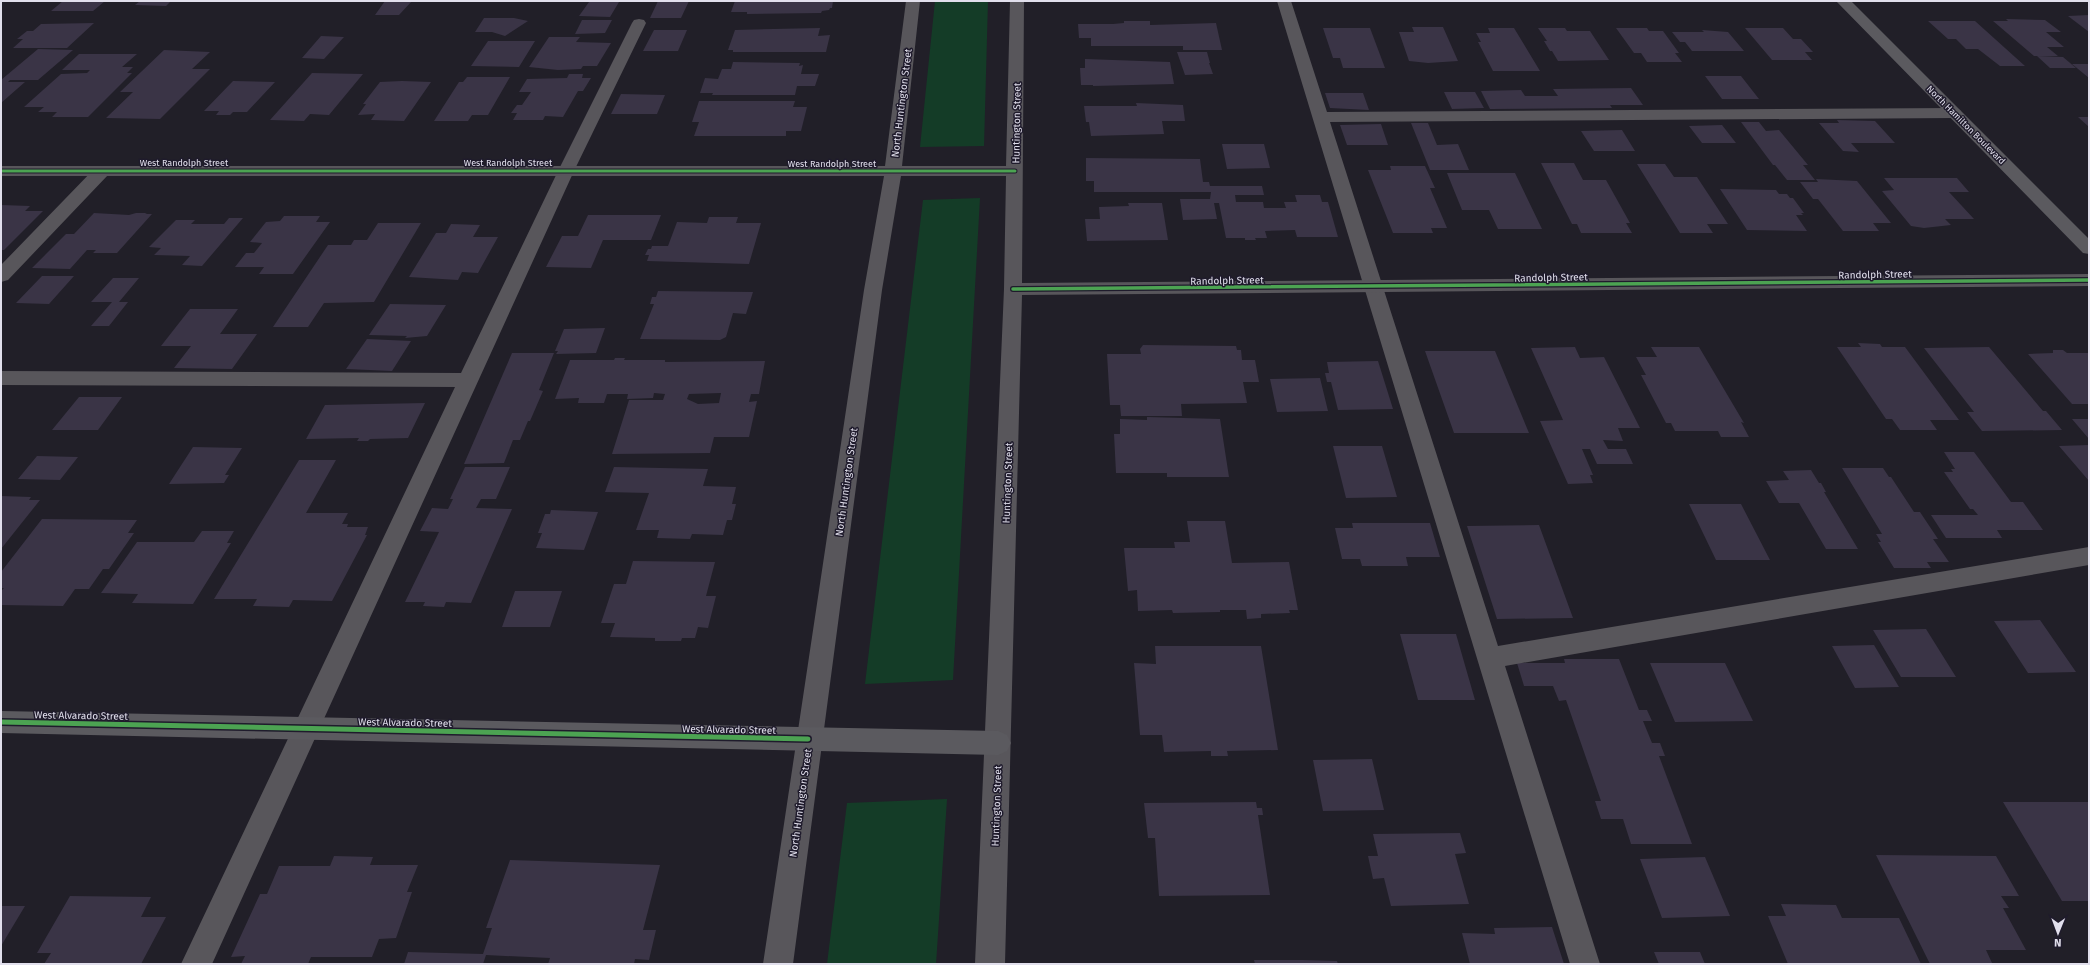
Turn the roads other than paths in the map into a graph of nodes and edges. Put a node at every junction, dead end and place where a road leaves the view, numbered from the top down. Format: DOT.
graph roads {
  1 [pos="913,1"];
  2 [pos="1017,1"];
  3 [pos="1284,1"];
  4 [pos="1843,1"];
  5 [pos="639,24"];
  6 [pos="1954,113"];
  7 [pos="1320,117"];
  8 [pos="1015,170"];
  9 [pos="1,171"];
  10 [pos="102,171"];
  11 [pos="566,171"];
  12 [pos="893,172"];
  13 [pos="2089,249"];
  14 [pos="1,276"];
  15 [pos="2089,280"];
  16 [pos="1374,286"];
  17 [pos="1014,289"];
  18 [pos="1,378"];
  19 [pos="468,380"];
  20 [pos="2089,556"];
  21 [pos="1490,658"];
  22 [pos="1,722"];
  23 [pos="305,728"];
  24 [pos="808,739"];
  25 [pos="998,743"];
  26 [pos="196,964"];
  27 [pos="778,964"];
  28 [pos="990,964"];
  29 [pos="1585,964"];
  1 -- 12 [label="street, North Huntington Street"];
  2 -- 8 [label="street, Huntington Street"];
  3 -- 7 [label="street"];
  4 -- 6 [label="street, North Hamilton Boulevard"];
  5 -- 11 [label="street"];
  6 -- 7 [label="street"];
  6 -- 13 [label="street, North Hamilton Boulevard"];
  7 -- 16 [label="street"];
  8 -- 12 [label="street, West Randolph Street"];
  8 -- 17 [label="street, Huntington Street"];
  9 -- 10 [label="street, West Randolph Street"];
  10 -- 11 [label="street, West Randolph Street"];
  10 -- 14 [label="street"];
  11 -- 12 [label="street, West Randolph Street"];
  11 -- 19 [label="street"];
  12 -- 24 [label="street, North Huntington Street"];
  15 -- 16 [label="street, Randolph Street"];
  16 -- 17 [label="street, Randolph Street"];
  16 -- 21 [label="street"];
  17 -- 25 [label="street, Huntington Street"];
  18 -- 19 [label="street"];
  19 -- 23 [label="street"];
  20 -- 21 [label="street"];
  21 -- 29 [label="street"];
  22 -- 23 [label="street, West Alvarado Street"];
  23 -- 24 [label="street, West Alvarado Street"];
  23 -- 26 [label="street"];
  24 -- 25 [label="street, West Alvarado Street"];
  24 -- 27 [label="street, North Huntington Street"];
  25 -- 28 [label="street, Huntington Street"];
}
